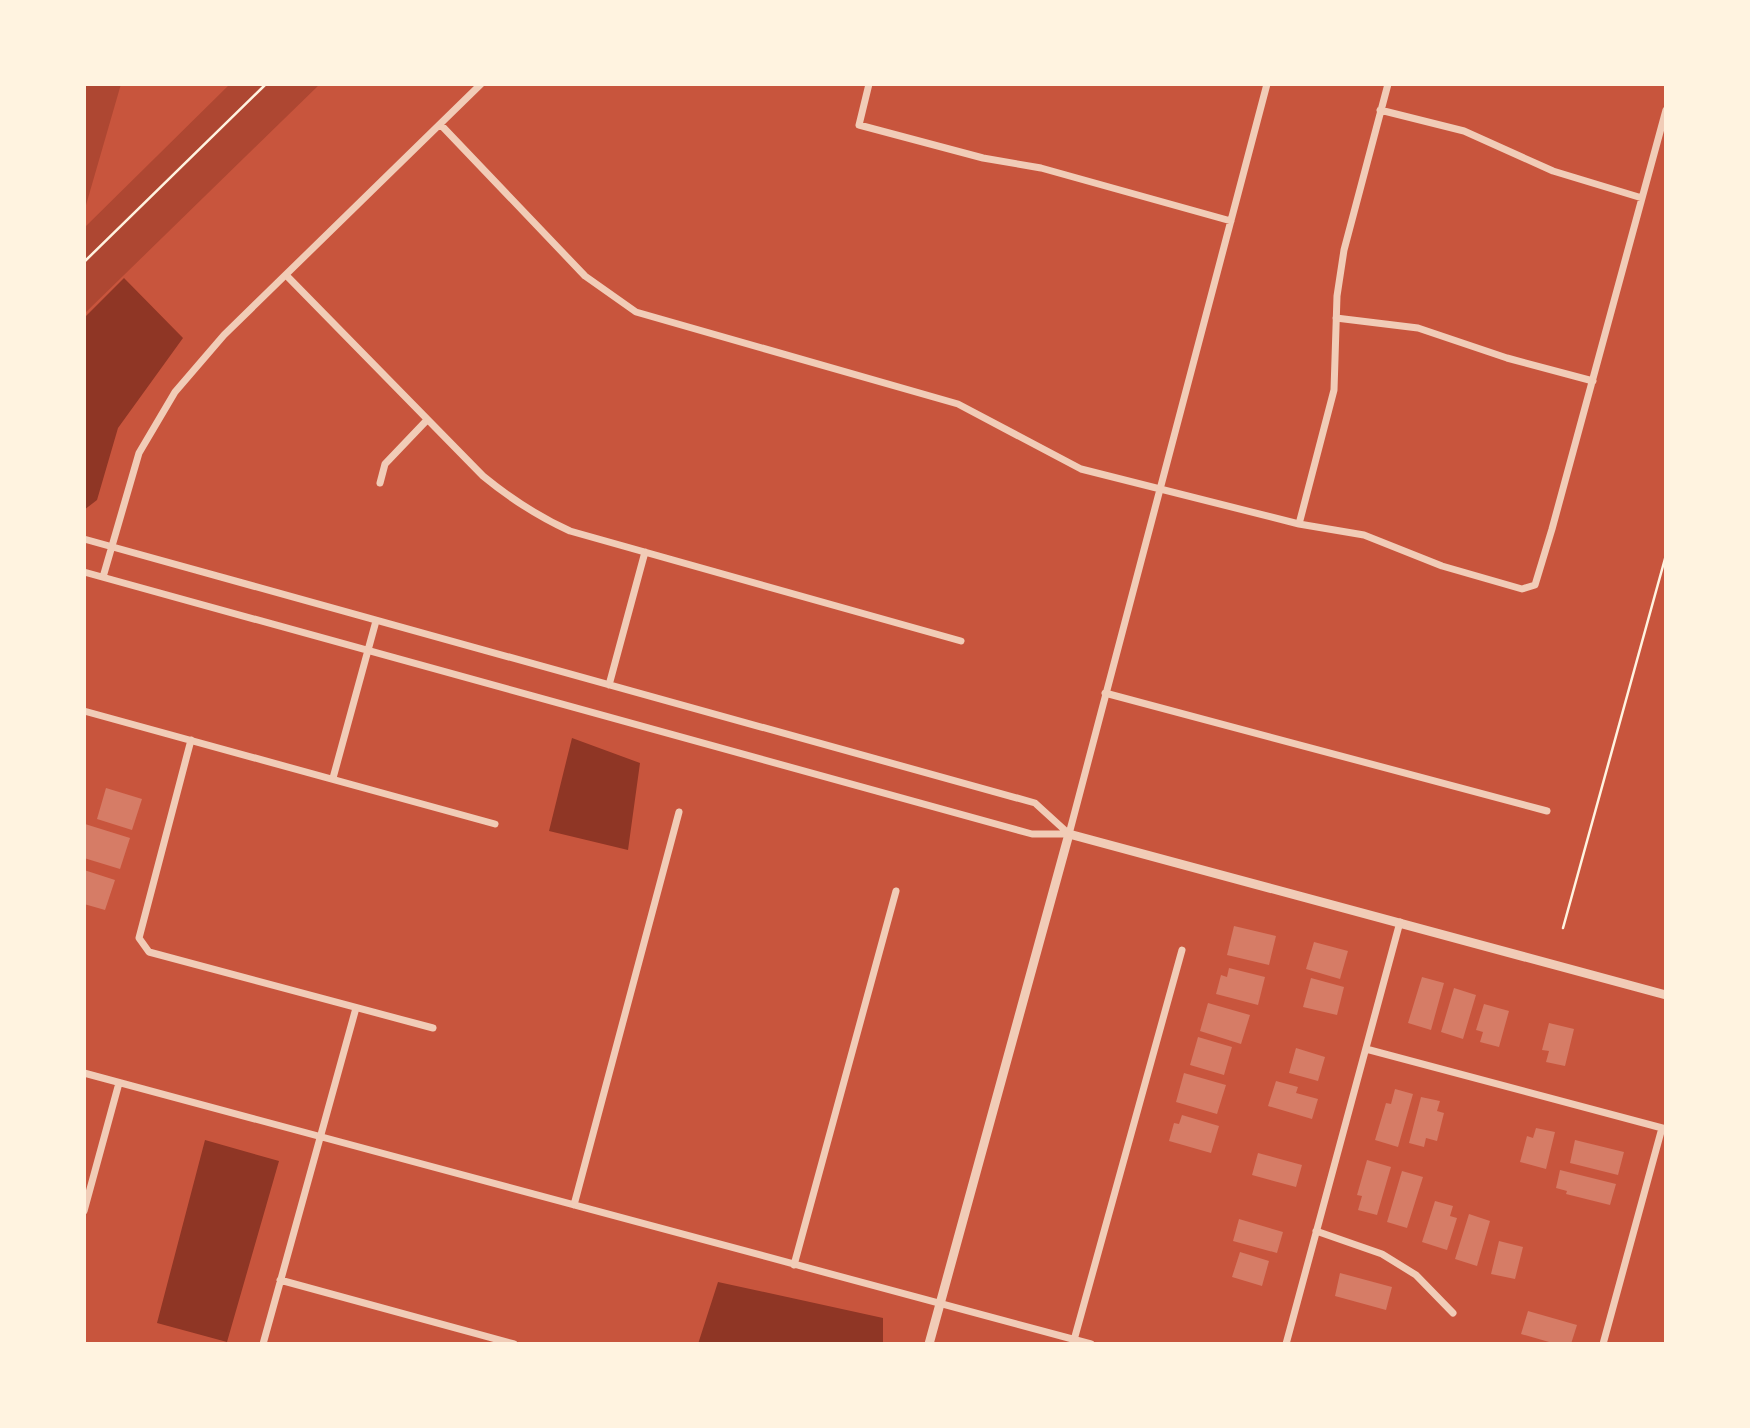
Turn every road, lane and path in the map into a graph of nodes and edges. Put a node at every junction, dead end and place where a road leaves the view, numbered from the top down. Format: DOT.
graph roads {
  1 [pos="266,84"];
  2 [pos="481,84"];
  3 [pos="869,84"];
  4 [pos="1267,84"];
  5 [pos="1388,84"];
  6 [pos="1380,110"];
  7 [pos="1666,110"];
  8 [pos="440,124"];
  9 [pos="1642,198"];
  10 [pos="1231,221"];
  11 [pos="84,262"];
  12 [pos="286,275"];
  13 [pos="1336,318"];
  14 [pos="1593,381"];
  15 [pos="427,420"];
  16 [pos="380,483"];
  17 [pos="1157,489"];
  18 [pos="1299,524"];
  19 [pos="84,539"];
  20 [pos="111,547"];
  21 [pos="645,552"];
  22 [pos="1666,555"];
  23 [pos="84,572"];
  24 [pos="103,577"];
  25 [pos="376,621"];
  26 [pos="961,641"];
  27 [pos="368,650"];
  28 [pos="609,685"];
  29 [pos="1105,693"];
  30 [pos="84,711"];
  31 [pos="191,740"];
  32 [pos="333,778"];
  33 [pos="1547,811"];
  34 [pos="679,812"];
  35 [pos="495,824"];
  36 [pos="1069,834"];
  37 [pos="896,891"];
  38 [pos="1400,922"];
  39 [pos="1563,928"];
  40 [pos="1182,950"];
  41 [pos="1666,995"];
  42 [pos="356,1008"];
  43 [pos="433,1028"];
  44 [pos="1366,1049"];
  45 [pos="84,1073"];
  46 [pos="119,1083"];
  47 [pos="1664,1128"];
  48 [pos="319,1137"];
  49 [pos="574,1205"];
  50 [pos="84,1211"];
  51 [pos="1316,1231"];
  52 [pos="794,1265"];
  53 [pos="280,1280"];
  54 [pos="939,1304"];
  55 [pos="1453,1313"];
  56 [pos="1074,1340"];
  57 [pos="263,1344"];
  58 [pos="514,1344"];
  59 [pos="929,1344"];
  60 [pos="1091,1344"];
  61 [pos="1286,1344"];
  62 [pos="1603,1344"];
  1 -- 11 [label="path"];
  2 -- 8 [label="street"];
  3 -- 10 [label="street"];
  4 -- 10 [label="street"];
  5 -- 6 [label="street"];
  6 -- 9 [label="street"];
  6 -- 13 [label="street"];
  7 -- 9 [label="street"];
  8 -- 12 [label="street"];
  8 -- 17 [label="street"];
  9 -- 14 [label="street"];
  10 -- 17 [label="street"];
  12 -- 15 [label="street"];
  12 -- 20 [label="street"];
  13 -- 14 [label="street"];
  13 -- 18 [label="street"];
  14 -- 18 [label="street"];
  15 -- 16 [label="street"];
  15 -- 21 [label="street"];
  17 -- 18 [label="street"];
  17 -- 29 [label="street"];
  19 -- 20 [label="street"];
  20 -- 24 [label="street"];
  20 -- 25 [label="street"];
  21 -- 26 [label="street"];
  21 -- 28 [label="street"];
  22 -- 39 [label="path"];
  23 -- 24 [label="street"];
  24 -- 27 [label="street"];
  25 -- 27 [label="street"];
  25 -- 28 [label="street"];
  27 -- 32 [label="street"];
  27 -- 36 [label="street"];
  28 -- 36 [label="street"];
  29 -- 33 [label="street"];
  29 -- 36 [label="street"];
  30 -- 31 [label="street"];
  31 -- 32 [label="street"];
  31 -- 42 [label="street"];
  32 -- 35 [label="street"];
  34 -- 49 [label="street"];
  36 -- 38 [label="street"];
  36 -- 54 [label="street"];
  37 -- 52 [label="street"];
  38 -- 41 [label="street"];
  38 -- 44 [label="street"];
  40 -- 56 [label="street"];
  42 -- 43 [label="street"];
  42 -- 48 [label="street"];
  44 -- 47 [label="street"];
  44 -- 51 [label="street"];
  45 -- 46 [label="street"];
  46 -- 48 [label="street"];
  46 -- 50 [label="street"];
  47 -- 62 [label="street"];
  48 -- 49 [label="street"];
  48 -- 53 [label="street"];
  49 -- 52 [label="street"];
  51 -- 55 [label="street"];
  51 -- 61 [label="street"];
  52 -- 54 [label="street"];
  53 -- 57 [label="street"];
  53 -- 58 [label="street"];
  54 -- 56 [label="street"];
  54 -- 59 [label="street"];
  56 -- 60 [label="street"];
}
